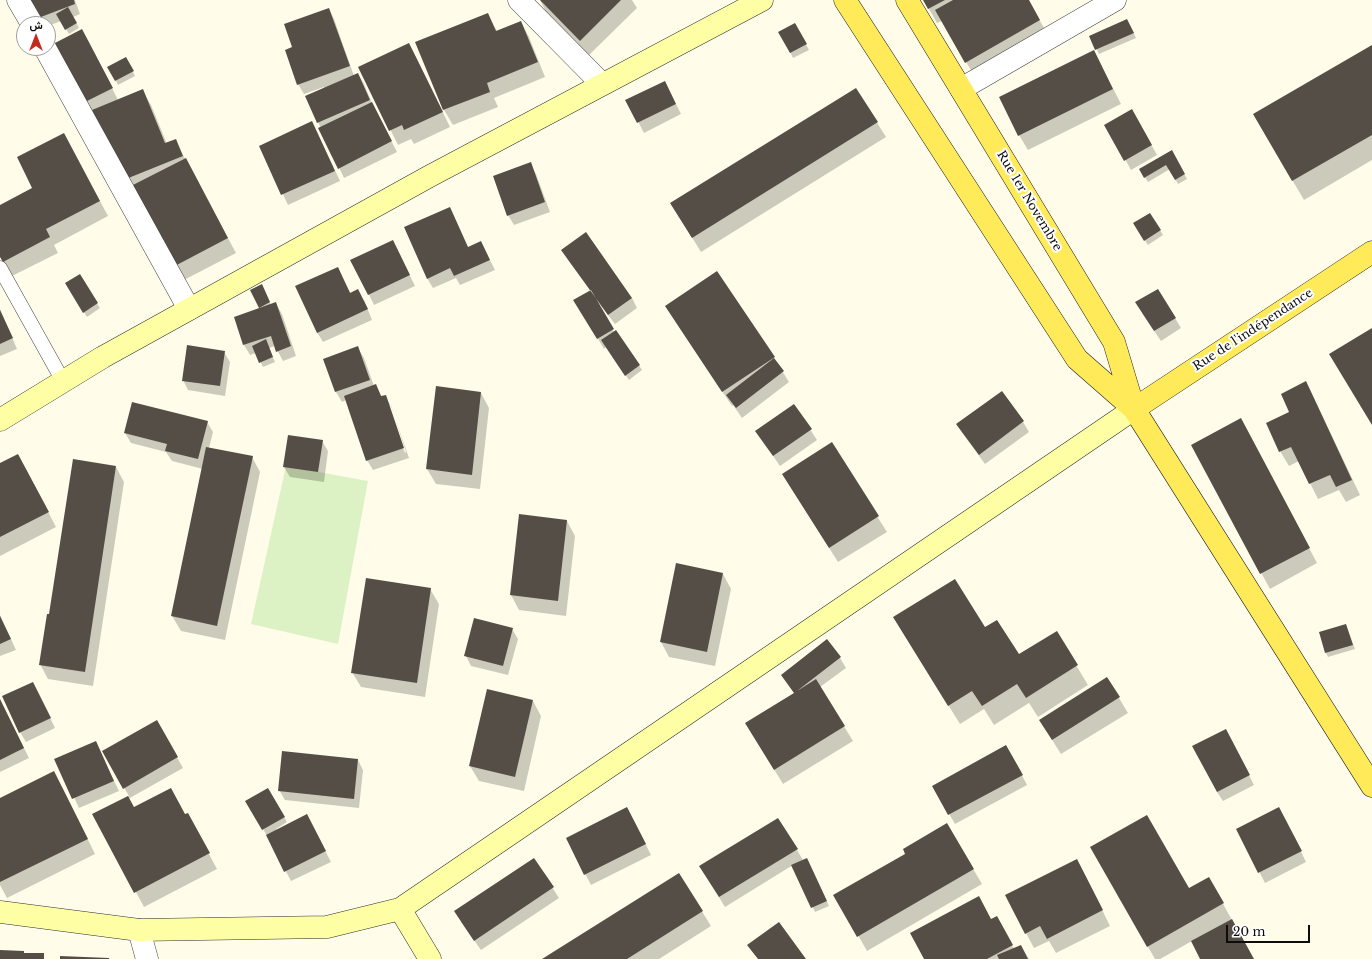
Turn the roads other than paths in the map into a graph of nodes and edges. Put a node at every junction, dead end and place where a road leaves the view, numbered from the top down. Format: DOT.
graph roads {
  1 [pos="18,0"];
  2 [pos="519,0"];
  3 [pos="762,0"];
  4 [pos="845,0"];
  5 [pos="907,0"];
  6 [pos="1115,0"];
  7 [pos="27,16"];
  8 [pos="49,56"];
  9 [pos="602,84"];
  10 [pos="961,89"];
  11 [pos="1372,252"];
  12 [pos="0,268"];
  13 [pos="189,309"];
  14 [pos="63,382"];
  15 [pos="1134,409"];
  16 [pos="0,420"];
  17 [pos="1372,786"];
  18 [pos="400,908"];
  19 [pos="0,912"];
  20 [pos="139,930"];
  21 [pos="147,959"];
  22 [pos="430,959"];
  1 -- 7 [label="street"];
  2 -- 9 [label="street"];
  3 -- 9 [label="main road"];
  4 -- 15 [label="main road"];
  5 -- 10 [label="main road, Rue 1er Novembre"];
  6 -- 10 [label="street"];
  8 -- 13 [label="street"];
  9 -- 13 [label="main road"];
  10 -- 15 [label="main road, Rue 1er Novembre"];
  11 -- 15 [label="main road, Rue de l'indépendance"];
  12 -- 14 [label="lane"];
  13 -- 14 [label="main road"];
  14 -- 16 [label="main road"];
  15 -- 17 [label="main road"];
  15 -- 18 [label="main road"];
  18 -- 20 [label="main road"];
  18 -- 22 [label="main road"];
  19 -- 20 [label="main road"];
  20 -- 21 [label="street"];
}
